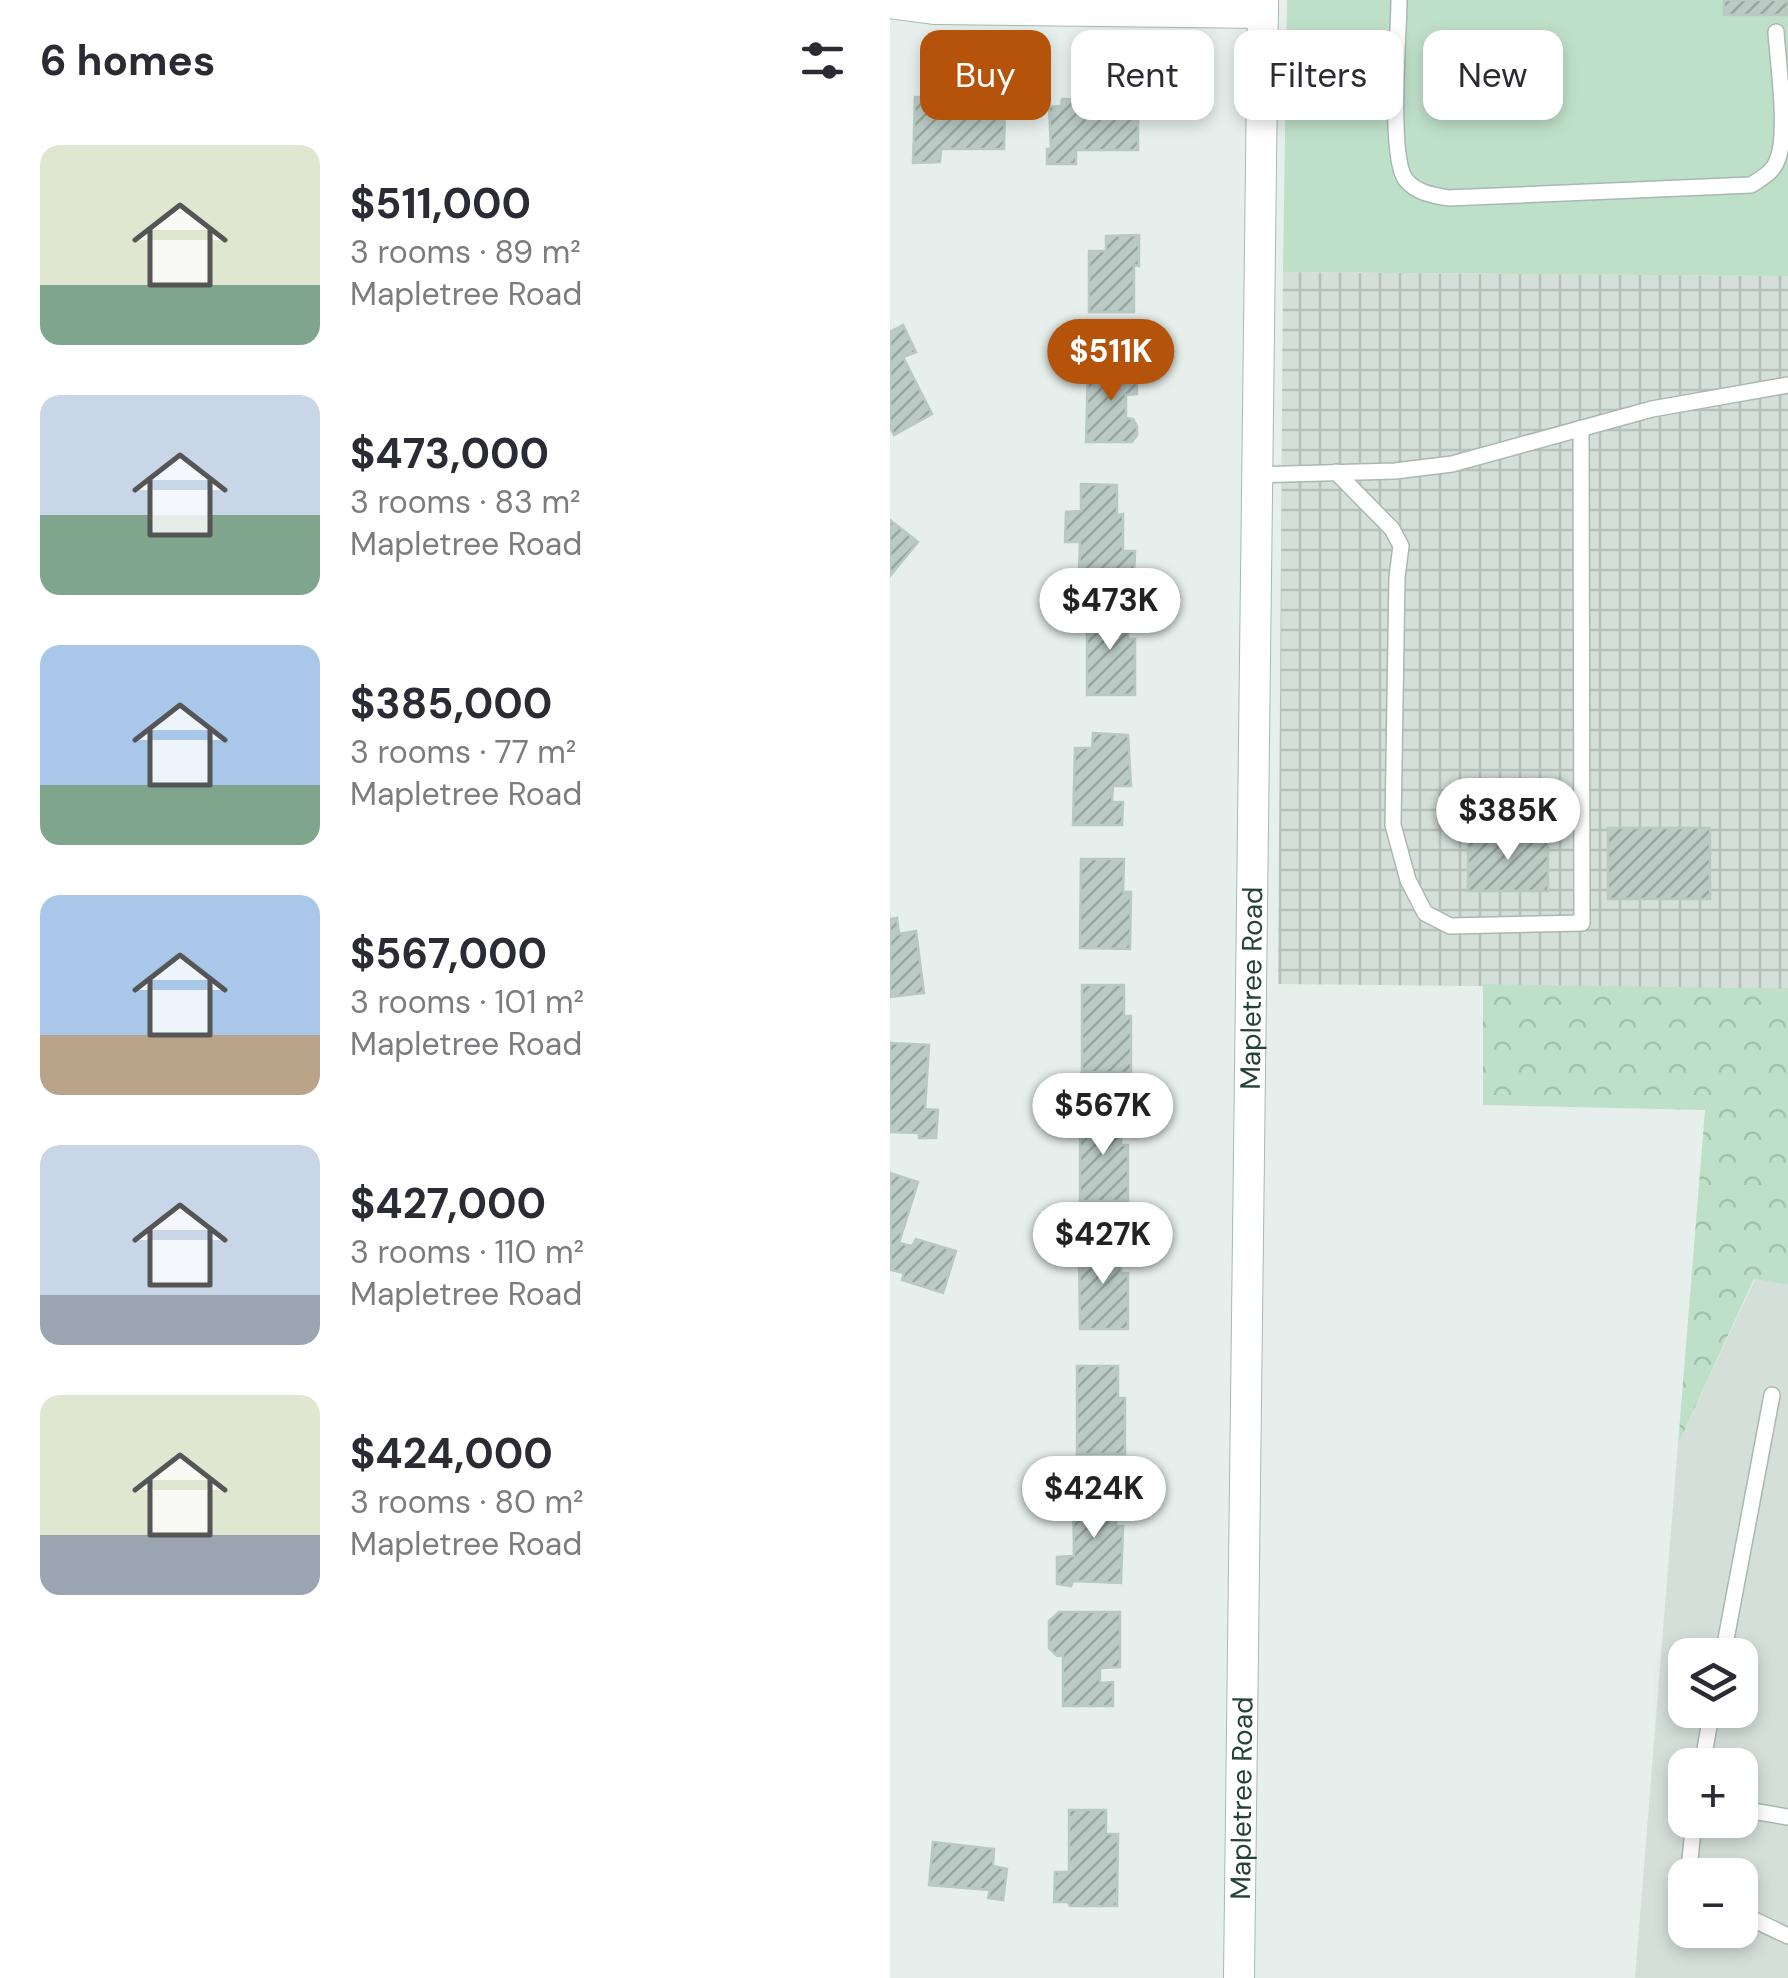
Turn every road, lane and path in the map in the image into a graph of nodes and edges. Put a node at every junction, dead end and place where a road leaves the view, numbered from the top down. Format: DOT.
graph roads {
  1 [pos="1399,0"];
  2 [pos="890,3"];
  3 [pos="1263,6"];
  4 [pos="1776,32"];
  5 [pos="1788,385"];
  6 [pos="1581,428"];
  7 [pos="1336,472"];
  8 [pos="1255,475"];
  9 [pos="1772,1395"];
  10 [pos="1726,1638"];
  11 [pos="1758,1813"];
  12 [pos="1788,1817"];
  13 [pos="1758,1922"];
  14 [pos="1788,1936"];
  15 [pos="1239,1978"];
  1 -- 4 [label="lane"];
  2 -- 3 [label="street"];
  3 -- 8 [label="street, Mapletree Road"];
  5 -- 6 [label="lane"];
  6 -- 7 [label="lane"];
  6 -- 7 [label="lane"];
  7 -- 8 [label="lane"];
  8 -- 15 [label="street, Mapletree Road"];
  9 -- 10 [label="lane"];
  11 -- 12 [label="lane"];
  13 -- 14 [label="lane"];
}
